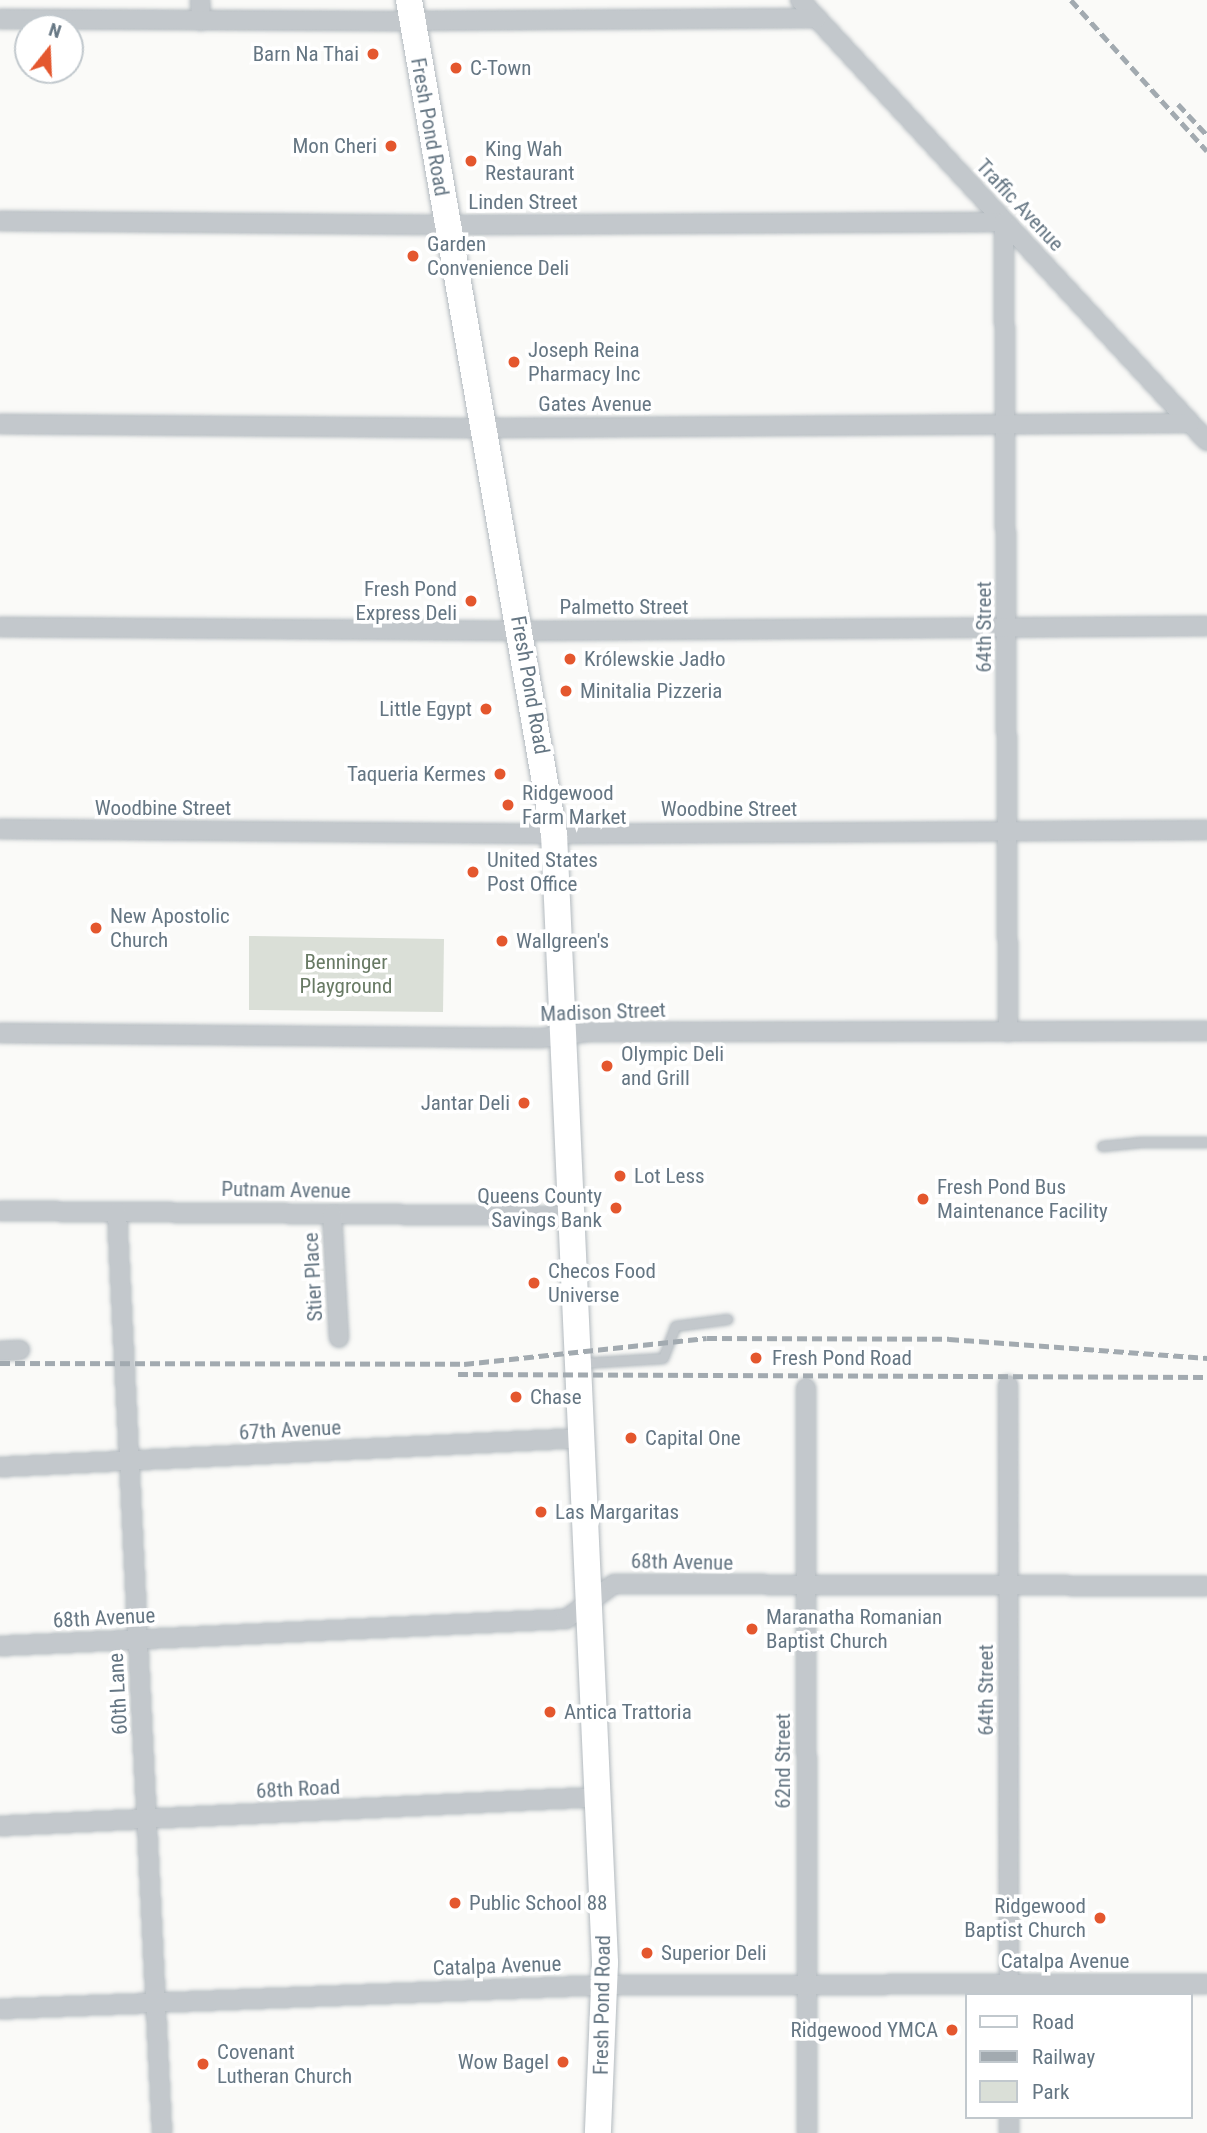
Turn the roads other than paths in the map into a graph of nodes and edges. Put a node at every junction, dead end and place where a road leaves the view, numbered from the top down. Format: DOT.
graph roads {
  1 [pos="4,0"];
  2 [pos="200,0"];
  3 [pos="800,0"];
  4 [pos="410,11"];
  5 [pos="816,18"];
  6 [pos="2,19"];
  7 [pos="201,21"];
  8 [pos="0,221"];
  9 [pos="1004,222"];
  10 [pos="447,225"];
  11 [pos="1190,423"];
  12 [pos="0,424"];
  13 [pos="1006,424"];
  14 [pos="484,428"];
  15 [pos="1207,441"];
  16 [pos="1207,626"];
  17 [pos="0,627"];
  18 [pos="1006,627"];
  19 [pos="520,631"];
  20 [pos="0,830"];
  21 [pos="1007,830"];
  22 [pos="1207,830"];
  23 [pos="554,834"];
  24 [pos="1207,1031"];
  25 [pos="0,1032"];
  26 [pos="1008,1032"];
  27 [pos="564,1035"];
  28 [pos="1207,1142"];
  29 [pos="1102,1146"];
  30 [pos="0,1211"];
  31 [pos="117,1212"];
  32 [pos="332,1214"];
  33 [pos="572,1216"];
  34 [pos="728,1319"];
  35 [pos="339,1338"];
  36 [pos="20,1350"];
  37 [pos="0,1351"];
  38 [pos="579,1363"];
  39 [pos="1008,1385"];
  40 [pos="806,1388"];
  41 [pos="583,1438"];
  42 [pos="130,1460"];
  43 [pos="0,1466"];
  44 [pos="1009,1586"];
  45 [pos="1207,1586"];
  46 [pos="806,1587"];
  47 [pos="589,1602"];
  48 [pos="138,1639"];
  49 [pos="0,1646"];
  50 [pos="598,1797"];
  51 [pos="147,1818"];
  52 [pos="0,1826"];
  53 [pos="806,1984"];
  54 [pos="1207,1984"];
  55 [pos="605,1985"];
  56 [pos="1009,1989"];
  57 [pos="156,2001"];
  58 [pos="0,2009"];
  59 [pos="599,2131"];
  60 [pos="162,2133"];
  61 [pos="807,2133"];
  1 -- 6 [label="street"];
  2 -- 7 [label="street"];
  3 -- 5 [label="street, Traffic Avenue"];
  4 -- 5 [label="street"];
  4 -- 7 [label="street"];
  4 -- 10 [label="main road, Fresh Pond Road"];
  5 -- 9 [label="street, Traffic Avenue"];
  6 -- 7 [label="street"];
  8 -- 10 [label="street, Linden Street"];
  9 -- 10 [label="street, Linden Street"];
  9 -- 11 [label="street, Traffic Avenue"];
  9 -- 13 [label="street, 64th Street"];
  10 -- 14 [label="main road, Fresh Pond Road"];
  11 -- 13 [label="street, Gates Avenue"];
  11 -- 15 [label="street, Traffic Avenue"];
  12 -- 14 [label="street, Gates Avenue"];
  13 -- 14 [label="street, Gates Avenue"];
  13 -- 18 [label="street, 64th Street"];
  14 -- 19 [label="main road, Fresh Pond Road"];
  16 -- 18 [label="street, Palmetto Street"];
  17 -- 19 [label="street, Palmetto Street"];
  18 -- 19 [label="street, Palmetto Street"];
  18 -- 21 [label="street, 64th Street"];
  19 -- 23 [label="main road, Fresh Pond Road"];
  20 -- 23 [label="street, Woodbine Street"];
  21 -- 22 [label="street, Woodbine Street"];
  21 -- 23 [label="street, Woodbine Street"];
  21 -- 26 [label="street, 64th Street"];
  23 -- 27 [label="main road, Fresh Pond Road"];
  24 -- 26 [label="street, Madison Street"];
  25 -- 27 [label="street, Madison Street"];
  26 -- 27 [label="street, Madison Street"];
  27 -- 33 [label="main road, Fresh Pond Road"];
  28 -- 29 [label="lane"];
  30 -- 31 [label="street, Putnam Avenue"];
  31 -- 32 [label="street, Putnam Avenue"];
  31 -- 42 [label="street, 60th Lane"];
  32 -- 33 [label="street, Putnam Avenue"];
  32 -- 35 [label="street, Stier Place"];
  33 -- 38 [label="main road, Fresh Pond Road"];
  34 -- 38 [label="lane"];
  36 -- 37 [label="street"];
  38 -- 41 [label="main road, Fresh Pond Road"];
  39 -- 44 [label="street, 64th Street"];
  40 -- 46 [label="street, 62nd Street"];
  41 -- 42 [label="street, 67th Avenue"];
  41 -- 47 [label="main road, Fresh Pond Road"];
  42 -- 43 [label="street, 67th Avenue"];
  42 -- 48 [label="street, 60th Lane"];
  44 -- 45 [label="street, 68th Avenue"];
  44 -- 46 [label="street, 68th Avenue"];
  44 -- 56 [label="street, 64th Street"];
  46 -- 47 [label="street, 68th Avenue"];
  46 -- 53 [label="street, 62nd Street"];
  47 -- 48 [label="street, 68th Avenue"];
  47 -- 50 [label="main road, Fresh Pond Road"];
  48 -- 49 [label="street, 68th Avenue"];
  48 -- 51 [label="street, 60th Lane"];
  50 -- 51 [label="street, 68th Road"];
  50 -- 55 [label="main road, Fresh Pond Road"];
  51 -- 52 [label="street, 68th Road"];
  51 -- 57 [label="street, 60th Lane"];
  53 -- 55 [label="street, Catalpa Avenue"];
  53 -- 56 [label="street, Catalpa Avenue"];
  53 -- 61 [label="street, 62nd Street"];
  54 -- 56 [label="street, Catalpa Avenue"];
  55 -- 57 [label="street, Catalpa Avenue"];
  55 -- 59 [label="main road, Fresh Pond Road"];
  57 -- 58 [label="street, Catalpa Avenue"];
  57 -- 60 [label="street, 60th Lane"];
}
